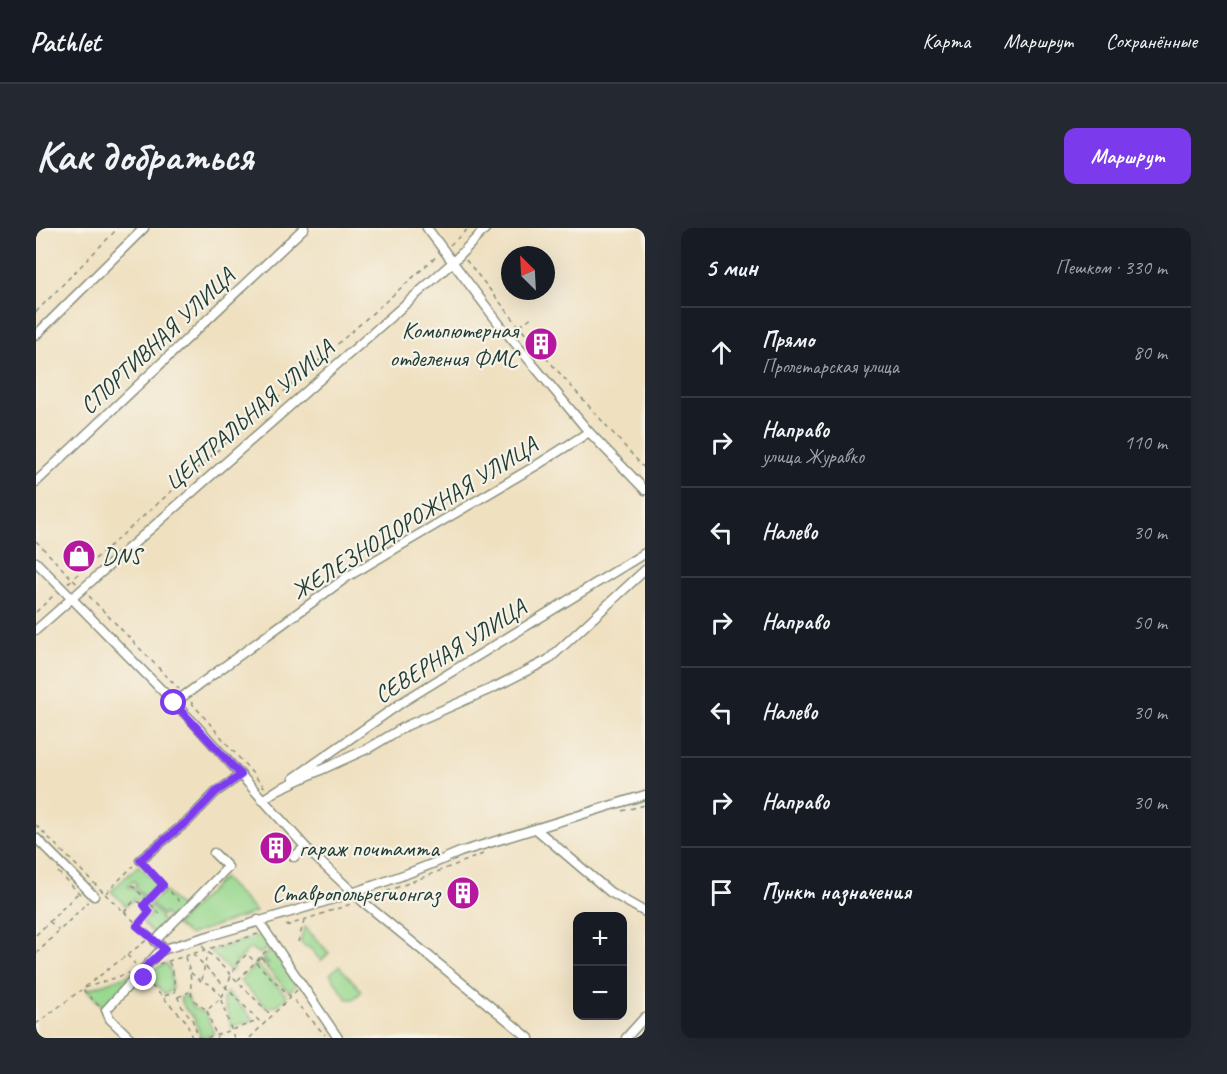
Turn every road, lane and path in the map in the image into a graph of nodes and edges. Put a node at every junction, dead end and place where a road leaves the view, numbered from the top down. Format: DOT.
graph roads {
  1 [pos="118,228"];
  2 [pos="144,228"];
  3 [pos="304,228"];
  4 [pos="427,228"];
  5 [pos="486,228"];
  6 [pos="450,245"];
  7 [pos="459,253"];
  8 [pos="453,262"];
  9 [pos="421,270"];
  10 [pos="36,312"];
  11 [pos="533,316"];
  12 [pos="519,327"];
  13 [pos="544,327"];
  14 [pos="36,335"];
  15 [pos="531,341"];
  16 [pos="589,432"];
  17 [pos="645,469"];
  18 [pos="36,482"];
  19 [pos="645,490"];
  20 [pos="645,553"];
  21 [pos="36,562"];
  22 [pos="645,570"];
  23 [pos="62,588"];
  24 [pos="71,598"];
  25 [pos="36,612"];
  26 [pos="36,630"];
  27 [pos="174,703"];
  28 [pos="241,775"];
  29 [pos="279,789"];
  30 [pos="645,795"];
  31 [pos="262,800"];
  32 [pos="645,805"];
  33 [pos="622,811"];
  34 [pos="36,825"];
  35 [pos="536,829"];
  36 [pos="36,838"];
  37 [pos="305,847"];
  38 [pos="214,854"];
  39 [pos="483,854"];
  40 [pos="294,856"];
  41 [pos="140,860"];
  42 [pos="132,885"];
  43 [pos="163,885"];
  44 [pos="353,892"];
  45 [pos="78,893"];
  46 [pos="105,894"];
  47 [pos="94,897"];
  48 [pos="148,901"];
  49 [pos="362,901"];
  50 [pos="144,905"];
  51 [pos="186,909"];
  52 [pos="123,912"];
  53 [pos="645,912"];
  54 [pos="163,917"];
  55 [pos="258,920"];
  56 [pos="305,920"];
  57 [pos="50,922"];
  58 [pos="137,926"];
  59 [pos="286,926"];
  60 [pos="59,931"];
  61 [pos="265,932"];
  62 [pos="36,935"];
  63 [pos="153,939"];
  64 [pos="195,940"];
  65 [pos="298,942"];
  66 [pos="273,944"];
  67 [pos="162,951"];
  68 [pos="207,951"];
  69 [pos="36,954"];
  70 [pos="192,954"];
  71 [pos="127,955"];
  72 [pos="184,956"];
  73 [pos="261,956"];
  74 [pos="168,961"];
  75 [pos="256,961"];
  76 [pos="268,964"];
  77 [pos="205,967"];
  78 [pos="143,970"];
  79 [pos="190,972"];
  80 [pos="130,973"];
  81 [pos="232,975"];
  82 [pos="237,981"];
  83 [pos="202,982"];
  84 [pos="302,986"];
  85 [pos="226,988"];
  86 [pos="82,989"];
  87 [pos="175,991"];
  88 [pos="190,991"];
  89 [pos="164,996"];
  90 [pos="177,997"];
  91 [pos="291,997"];
  92 [pos="221,998"];
  93 [pos="207,1010"];
  94 [pos="107,1014"];
  95 [pos="272,1016"];
  96 [pos="645,1017"];
  97 [pos="259,1020"];
  98 [pos="36,1023"];
  99 [pos="263,1025"];
  100 [pos="231,1030"];
  101 [pos="216,1036"];
  102 [pos="130,1038"];
  103 [pos="192,1038"];
  104 [pos="199,1038"];
  105 [pos="207,1038"];
  106 [pos="234,1038"];
  107 [pos="250,1038"];
  108 [pos="328,1038"];
  109 [pos="338,1038"];
  110 [pos="529,1038"];
  111 [pos="627,1038"];
  1 -- 10 [label="path"];
  2 -- 14 [label="street"];
  3 -- 18 [label="street, СПОРТИВНАЯ УЛИЦА"];
  4 -- 8 [label="street"];
  5 -- 7 [label="street, ЦЕНТРАЛЬНАЯ УЛИЦА"];
  6 -- 7 [label="path"];
  7 -- 8 [label="street, ЦЕНТРАЛЬНАЯ УЛИЦА"];
  7 -- 12 [label="path"];
  8 -- 16 [label="street"];
  8 -- 24 [label="street, ЦЕНТРАЛЬНАЯ УЛИЦА"];
  9 -- 23 [label="path"];
  11 -- 12 [label="path"];
  12 -- 15 [label="path"];
  13 -- 15 [label="path"];
  15 -- 17 [label="path"];
  16 -- 19 [label="street"];
  16 -- 27 [label="street, ЖЕЛЕЗНОДОРОЖНАЯ УЛИЦА"];
  20 -- 29 [label="street, СЕВЕРНАЯ УЛИЦА"];
  21 -- 23 [label="street"];
  22 -- 29 [label="street, СЕВЕРНАЯ УЛИЦА"];
  23 -- 24 [label="street"];
  23 -- 25 [label="path"];
  24 -- 26 [label="street, ЦЕНТРАЛЬНАЯ УЛИЦА"];
  24 -- 27 [label="street"];
  27 -- 28 [label="street"];
  28 -- 31 [label="street"];
  28 -- 41 [label="street"];
  29 -- 31 [label="street, СЕВЕРНАЯ УЛИЦА"];
  30 -- 35 [label="street"];
  31 -- 37 [label="street"];
  32 -- 33 [label="path"];
  34 -- 46 [label="path"];
  35 -- 44 [label="street"];
  35 -- 53 [label="street"];
  36 -- 47 [label="street"];
  37 -- 40 [label="street"];
  37 -- 44 [label="street"];
  38 -- 51 [label="street"];
  39 -- 49 [label="path"];
  41 -- 43 [label="path"];
  41 -- 46 [label="path"];
  42 -- 48 [label="path"];
  43 -- 48 [label="path"];
  43 -- 51 [label="path"];
  44 -- 49 [label="street"];
  44 -- 55 [label="street"];
  45 -- 57 [label="path"];
  46 -- 52 [label="path"];
  47 -- 60 [label="path"];
  48 -- 50 [label="path"];
  48 -- 54 [label="path"];
  49 -- 56 [label="path"];
  49 -- 110 [label="street"];
  50 -- 52 [label="path"];
  50 -- 58 [label="path"];
  51 -- 63 [label="street"];
  52 -- 58 [label="path"];
  55 -- 61 [label="street"];
  55 -- 64 [label="street"];
  56 -- 59 [label="path"];
  56 -- 65 [label="path"];
  57 -- 60 [label="path"];
  57 -- 62 [label="path"];
  58 -- 63 [label="path"];
  60 -- 69 [label="path"];
  61 -- 66 [label="street"];
  61 -- 68 [label="path"];
  63 -- 67 [label="street"];
  63 -- 71 [label="path"];
  64 -- 67 [label="street"];
  64 -- 68 [label="path"];
  66 -- 73 [label="path"];
  66 -- 84 [label="street"];
  67 -- 78 [label="street"];
  68 -- 70 [label="path"];
  68 -- 77 [label="path"];
  68 -- 81 [label="path"];
  70 -- 72 [label="path"];
  70 -- 77 [label="path"];
  71 -- 78 [label="path"];
  71 -- 86 [label="path"];
  72 -- 74 [label="path"];
  72 -- 79 [label="path"];
  73 -- 75 [label="path"];
  73 -- 76 [label="path"];
  74 -- 78 [label="path"];
  74 -- 87 [label="path"];
  75 -- 81 [label="path"];
  75 -- 82 [label="path"];
  75 -- 91 [label="path"];
  77 -- 83 [label="path"];
  77 -- 85 [label="path"];
  78 -- 89 [label="path"];
  78 -- 94 [label="street"];
  79 -- 83 [label="path"];
  79 -- 88 [label="path"];
  80 -- 86 [label="path"];
  81 -- 82 [label="path"];
  81 -- 85 [label="path"];
  82 -- 95 [label="path"];
  83 -- 92 [label="path"];
  84 -- 91 [label="path"];
  84 -- 109 [label="street"];
  85 -- 92 [label="path"];
  85 -- 97 [label="path"];
  86 -- 94 [label="path"];
  86 -- 98 [label="path"];
  87 -- 89 [label="path"];
  87 -- 90 [label="path"];
  88 -- 90 [label="path"];
  88 -- 93 [label="path"];
  89 -- 103 [label="path"];
  90 -- 104 [label="path"];
  91 -- 95 [label="path"];
  91 -- 108 [label="path"];
  92 -- 93 [label="path"];
  92 -- 100 [label="path"];
  93 -- 101 [label="path"];
  94 -- 102 [label="street"];
  95 -- 99 [label="path"];
  96 -- 111 [label="street"];
  97 -- 99 [label="path"];
  97 -- 100 [label="path"];
  99 -- 107 [label="path"];
  100 -- 101 [label="path"];
  100 -- 106 [label="path"];
  101 -- 105 [label="path"];
}
